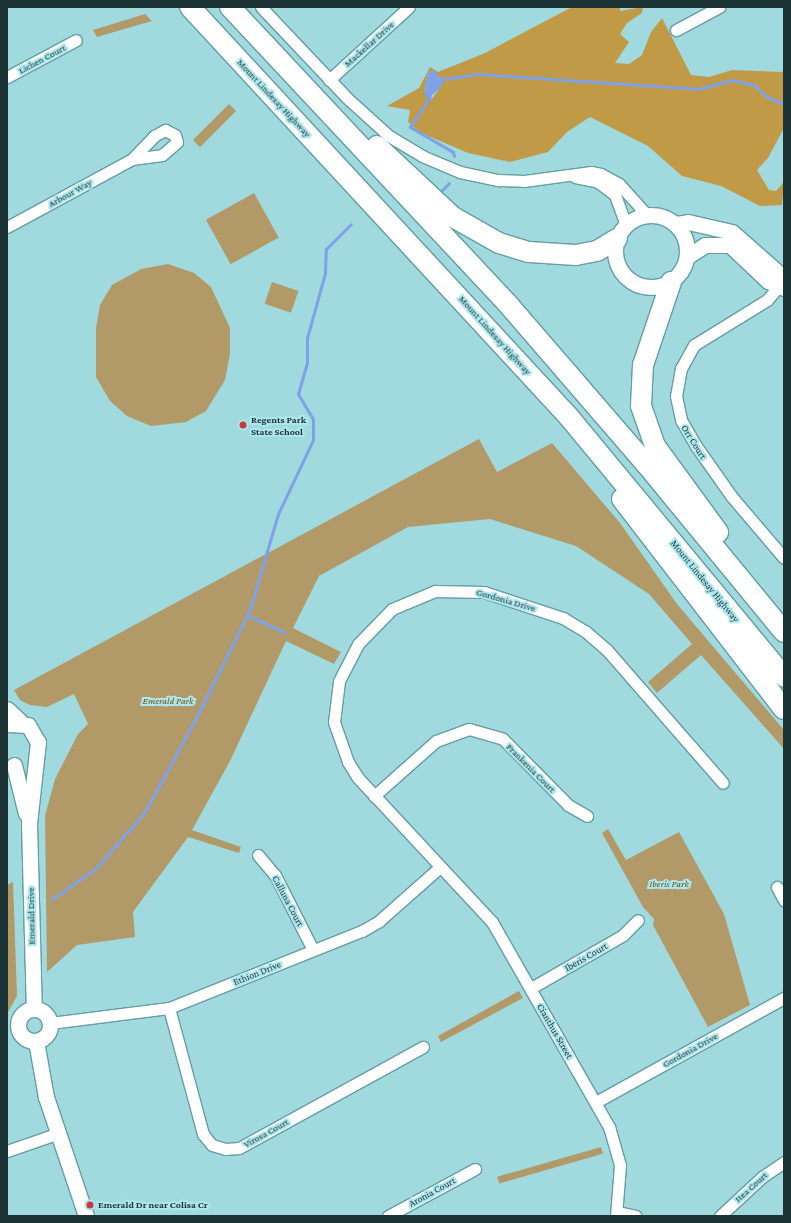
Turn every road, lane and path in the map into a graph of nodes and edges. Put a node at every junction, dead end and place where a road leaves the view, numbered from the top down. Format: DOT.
graph roads {
  1 [pos="190,7"];
  2 [pos="230,7"];
  3 [pos="261,7"];
  4 [pos="409,7"];
  5 [pos="719,7"];
  6 [pos="676,30"];
  7 [pos="76,40"];
  8 [pos="7,77"];
  9 [pos="329,80"];
  10 [pos="335,119"];
  11 [pos="132,159"];
  12 [pos="573,177"];
  13 [pos="647,215"];
  14 [pos="676,224"];
  15 [pos="7,227"];
  16 [pos="621,232"];
  17 [pos="688,256"];
  18 [pos="670,282"];
  19 [pos="783,283"];
  20 [pos="569,418"];
  21 [pos="784,558"];
  22 [pos="781,628"];
  23 [pos="784,677"];
  24 [pos="7,709"];
  25 [pos="784,709"];
  26 [pos="14,723"];
  27 [pos="38,749"];
  28 [pos="10,764"];
  29 [pos="722,783"];
  30 [pos="374,796"];
  31 [pos="587,816"];
  32 [pos="29,823"];
  33 [pos="258,855"];
  34 [pos="440,867"];
  35 [pos="778,887"];
  36 [pos="784,900"];
  37 [pos="638,920"];
  38 [pos="313,950"];
  39 [pos="531,988"];
  40 [pos="784,998"];
  41 [pos="170,1008"];
  42 [pos="34,1009"];
  43 [pos="50,1023"];
  44 [pos="36,1041"];
  45 [pos="423,1047"];
  46 [pos="596,1102"];
  47 [pos="56,1134"];
  48 [pos="7,1151"];
  49 [pos="784,1162"];
  50 [pos="475,1169"];
  51 [pos="617,1214"];
  52 [pos="86,1216"];
  53 [pos="388,1216"];
  54 [pos="636,1216"];
  55 [pos="720,1216"];
  1 -- 20 [label="highway, Mount Lindesay Highway"];
  2 -- 10 [label="highway"];
  3 -- 9 [label="street"];
  4 -- 9 [label="street, Mackellar Drive"];
  5 -- 6 [label="street"];
  7 -- 8 [label="street, Lichen Court"];
  9 -- 12 [label="street"];
  10 -- 16 [label="highway"];
  10 -- 22 [label="highway"];
  11 -- 15 [label="street, Arbour Way"];
  12 -- 13 [label="street"];
  12 -- 16 [label="street"];
  13 -- 14 [label="street"];
  13 -- 16 [label="street"];
  14 -- 17 [label="street"];
  14 -- 19 [label="street"];
  16 -- 18 [label="street"];
  17 -- 18 [label="street"];
  17 -- 19 [label="street"];
  18 -- 22 [label="highway"];
  19 -- 21 [label="street, Orr Court"];
  20 -- 23 [label="highway, Mount Lindesay Highway"];
  20 -- 25 [label="highway"];
  24 -- 26 [label="street, Emerald Drive"];
  26 -- 27 [label="street, Emerald Drive"];
  27 -- 28 [label="street, Emerald Drive"];
  27 -- 32 [label="street, Emerald Drive"];
  28 -- 32 [label="street, Emerald Drive"];
  29 -- 30 [label="street, Gordonia Drive"];
  30 -- 31 [label="street, Frankenia Court"];
  30 -- 34 [label="street, Gordonia Drive"];
  32 -- 42 [label="street, Emerald Drive"];
  33 -- 38 [label="street, Calluna Court"];
  34 -- 38 [label="street, Ethion Drive"];
  34 -- 39 [label="street, Cianthus Street"];
  35 -- 36 [label="street"];
  37 -- 39 [label="street, Iberis Court"];
  38 -- 41 [label="street, Ethion Drive"];
  39 -- 46 [label="street, Cianthus Street"];
  40 -- 46 [label="street, Gordonia Drive"];
  41 -- 43 [label="street, Ethion Drive"];
  41 -- 45 [label="street, Virosa Court"];
  42 -- 43 [label="street"];
  42 -- 44 [label="street"];
  43 -- 44 [label="street"];
  44 -- 47 [label="street"];
  46 -- 51 [label="street, Cianthus Street"];
  47 -- 48 [label="street"];
  47 -- 52 [label="street"];
  49 -- 55 [label="street, Itea Court"];
  50 -- 53 [label="street, Aronia Court"];
  51 -- 54 [label="street"];
}
